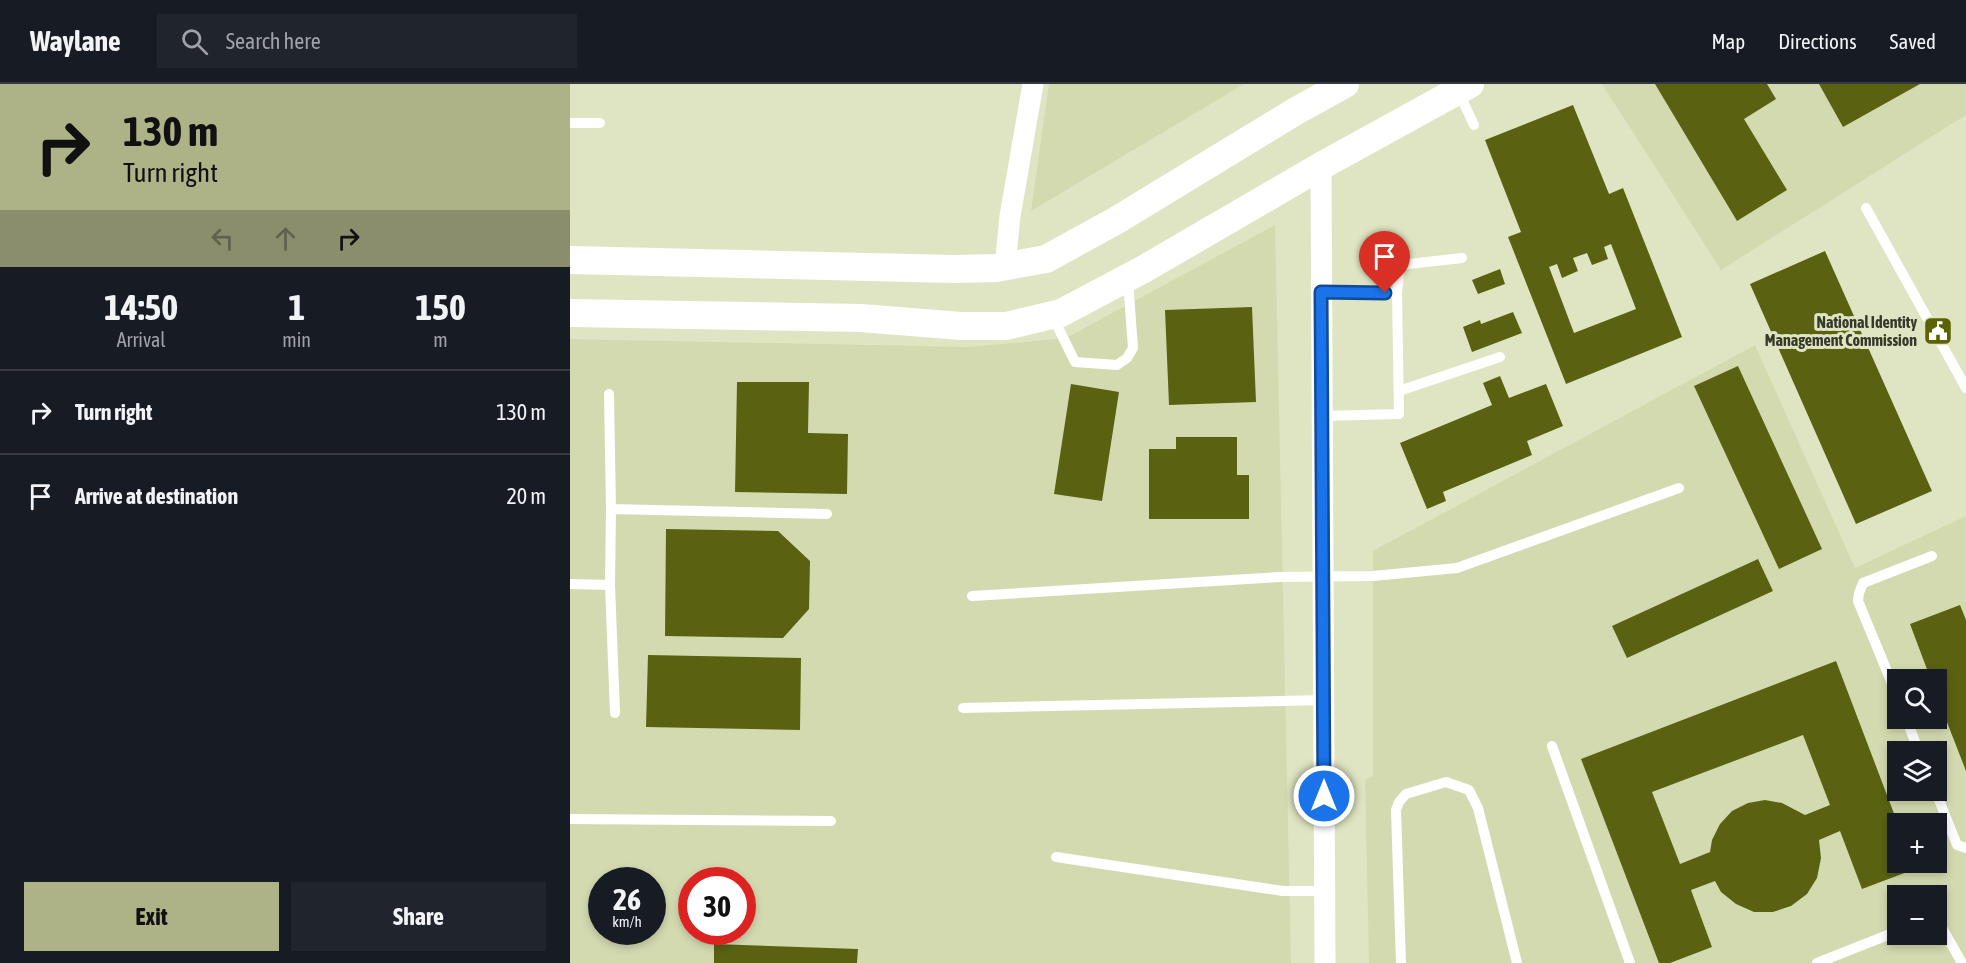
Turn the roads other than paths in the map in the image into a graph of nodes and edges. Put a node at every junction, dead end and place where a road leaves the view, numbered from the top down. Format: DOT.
graph roads {
  1 [pos="1033,84"];
  2 [pos="1345,84"];
  3 [pos="1464,88"];
  4 [pos="570,123"];
  5 [pos="600,123"];
  6 [pos="1474,125"];
  7 [pos="1321,165"];
  8 [pos="1866,208"];
  9 [pos="1462,258"];
  10 [pos="570,260"];
  11 [pos="1005,267"];
  12 [pos="1128,278"];
  13 [pos="1321,292"];
  14 [pos="1397,293"];
  15 [pos="570,313"];
  16 [pos="1052,315"];
  17 [pos="1500,357"];
  18 [pos="1966,388"];
  19 [pos="1399,391"];
  20 [pos="609,394"];
  21 [pos="1322,416"];
  22 [pos="1679,488"];
  23 [pos="611,509"];
  24 [pos="827,514"];
  25 [pos="1932,556"];
  26 [pos="1323,576"];
  27 [pos="570,584"];
  28 [pos="610,585"];
  29 [pos="972,596"];
  30 [pos="1887,671"];
  31 [pos="1324,700"];
  32 [pos="963,708"];
  33 [pos="615,713"];
  34 [pos="1552,746"];
  35 [pos="1939,801"];
  36 [pos="570,819"];
  37 [pos="831,820"];
  38 [pos="1966,848"];
  39 [pos="1056,857"];
  40 [pos="1325,891"];
  41 [pos="1887,935"];
  42 [pos="1947,936"];
  43 [pos="1326,963"];
  44 [pos="1401,963"];
  45 [pos="1517,963"];
  46 [pos="1630,963"];
  47 [pos="1817,963"];
  48 [pos="1962,963"];
  1 -- 11 [label="street"];
  2 -- 11 [label="street"];
  3 -- 6 [label="lane"];
  3 -- 7 [label="street"];
  4 -- 5 [label="lane"];
  7 -- 12 [label="street"];
  7 -- 13 [label="street"];
  8 -- 18 [label="lane"];
  9 -- 14 [label="lane"];
  10 -- 11 [label="street"];
  12 -- 16 [label="street"];
  12 -- 16 [label="lane"];
  13 -- 14 [label="lane"];
  13 -- 21 [label="street"];
  14 -- 19 [label="lane"];
  15 -- 16 [label="street"];
  17 -- 19 [label="lane"];
  19 -- 21 [label="lane"];
  20 -- 23 [label="lane"];
  21 -- 26 [label="street"];
  22 -- 26 [label="lane"];
  23 -- 24 [label="lane"];
  23 -- 28 [label="lane"];
  25 -- 30 [label="lane"];
  26 -- 29 [label="lane"];
  26 -- 31 [label="street"];
  27 -- 28 [label="lane"];
  28 -- 33 [label="lane"];
  31 -- 32 [label="lane"];
  31 -- 40 [label="street"];
  34 -- 46 [label="lane"];
  35 -- 38 [label="lane"];
  36 -- 37 [label="lane"];
  39 -- 40 [label="lane"];
  40 -- 43 [label="street"];
  41 -- 47 [label="lane"];
  42 -- 48 [label="lane"];
  44 -- 45 [label="lane"];
}
